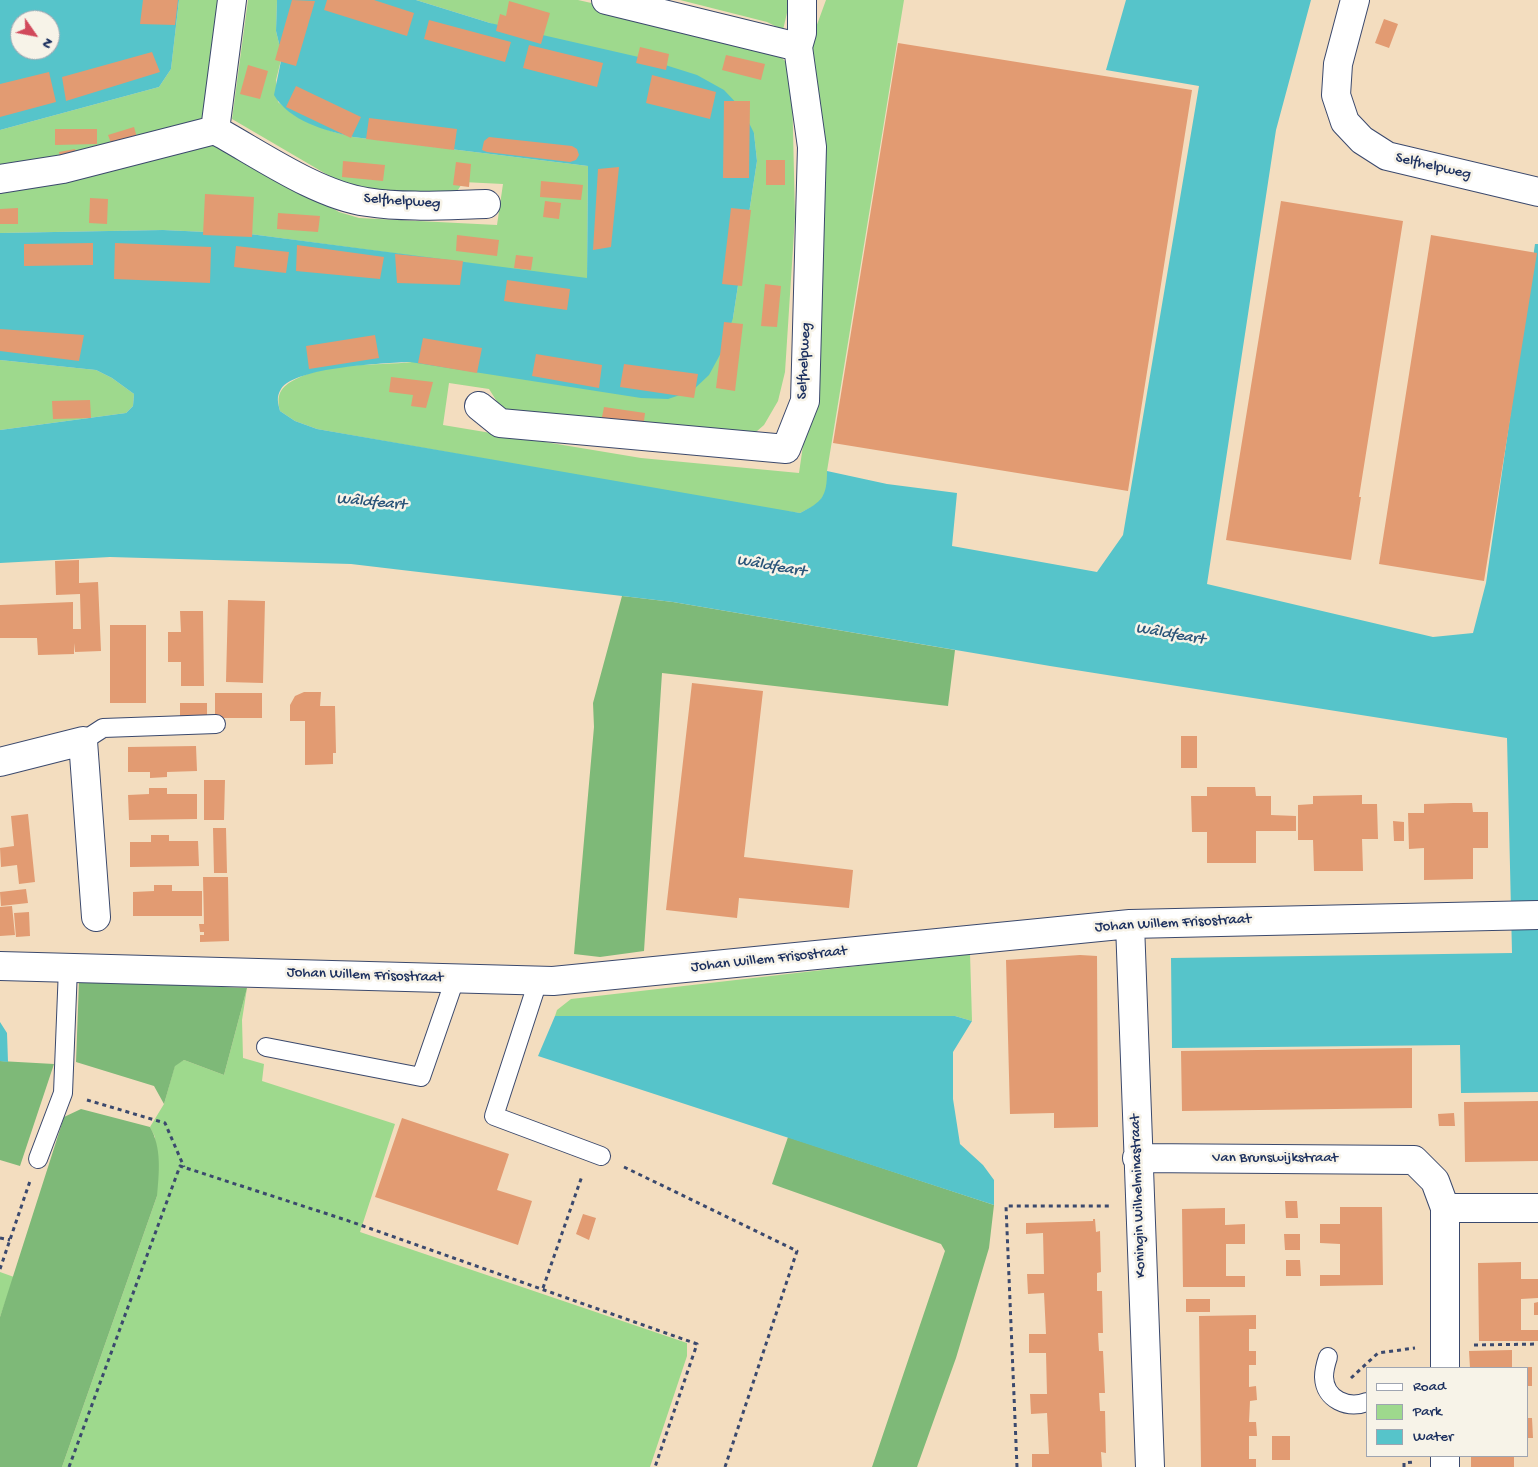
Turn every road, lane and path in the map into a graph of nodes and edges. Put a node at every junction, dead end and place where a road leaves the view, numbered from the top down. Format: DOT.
graph roads {
  1 [pos="232,0"];
  2 [pos="606,0"];
  3 [pos="802,0"];
  4 [pos="1355,0"];
  5 [pos="798,48"];
  6 [pos="214,130"];
  7 [pos="0,178"];
  8 [pos="1538,192"];
  9 [pos="486,204"];
  10 [pos="479,406"];
  11 [pos="216,724"];
  12 [pos="83,741"];
  13 [pos="0,762"];
  14 [pos="1538,915"];
  15 [pos="96,917"];
  16 [pos="1130,924"];
  17 [pos="0,966"];
  18 [pos="68,968"];
  19 [pos="455,978"];
  20 [pos="538,981"];
  21 [pos="266,1047"];
  22 [pos="63,1093"];
  23 [pos="595,1154"];
  24 [pos="1137,1158"];
  25 [pos="38,1159"];
  26 [pos="184,1167"];
  27 [pos="1139,1206"];
  28 [pos="1445,1208"];
  29 [pos="1538,1208"];
  30 [pos="0,1238"];
  31 [pos="10,1240"];
  32 [pos="0,1269"];
  33 [pos="543,1288"];
  34 [pos="1538,1344"];
  35 [pos="1328,1357"];
  36 [pos="1445,1357"];
  37 [pos="1332,1396"];
  38 [pos="1366,1402"];
  39 [pos="69,1467"];
  40 [pos="655,1467"];
  41 [pos="725,1467"];
  42 [pos="1017,1467"];
  43 [pos="1150,1467"];
  1 -- 6 [label="street"];
  2 -- 5 [label="street"];
  3 -- 5 [label="street, Selfhelpweg"];
  4 -- 8 [label="street, Selfhelpweg"];
  5 -- 10 [label="street, Selfhelpweg"];
  6 -- 7 [label="street"];
  6 -- 9 [label="street, Selfhelpweg"];
  11 -- 12 [label="lane"];
  12 -- 13 [label="street"];
  12 -- 15 [label="street"];
  14 -- 16 [label="street, Johan Willem Frisostraat"];
  16 -- 20 [label="street, Johan Willem Frisostraat"];
  16 -- 24 [label="street, Koningin Wilhelminastraat"];
  17 -- 18 [label="street, Johan Willem Frisostraat"];
  18 -- 19 [label="street, Johan Willem Frisostraat"];
  18 -- 22 [label="lane"];
  19 -- 20 [label="street, Johan Willem Frisostraat"];
  19 -- 21 [label="lane"];
  20 -- 23 [label="lane"];
  22 -- 25 [label="lane"];
  22 -- 26 [label="path"];
  23 -- 33 [label="path"];
  23 -- 41 [label="path"];
  24 -- 27 [label="street, Koningin Wilhelminastraat"];
  24 -- 28 [label="street, Van Brunswijkstraat"];
  25 -- 31 [label="path"];
  26 -- 33 [label="path"];
  26 -- 39 [label="path"];
  27 -- 42 [label="path"];
  27 -- 43 [label="street, Koningin Wilhelminastraat"];
  28 -- 29 [label="street"];
  28 -- 36 [label="street"];
  30 -- 31 [label="path"];
  31 -- 32 [label="path"];
  33 -- 40 [label="path"];
  34 -- 36 [label="path"];
  35 -- 37 [label="lane"];
  36 -- 37 [label="path"];
  37 -- 38 [label="lane"];
}
